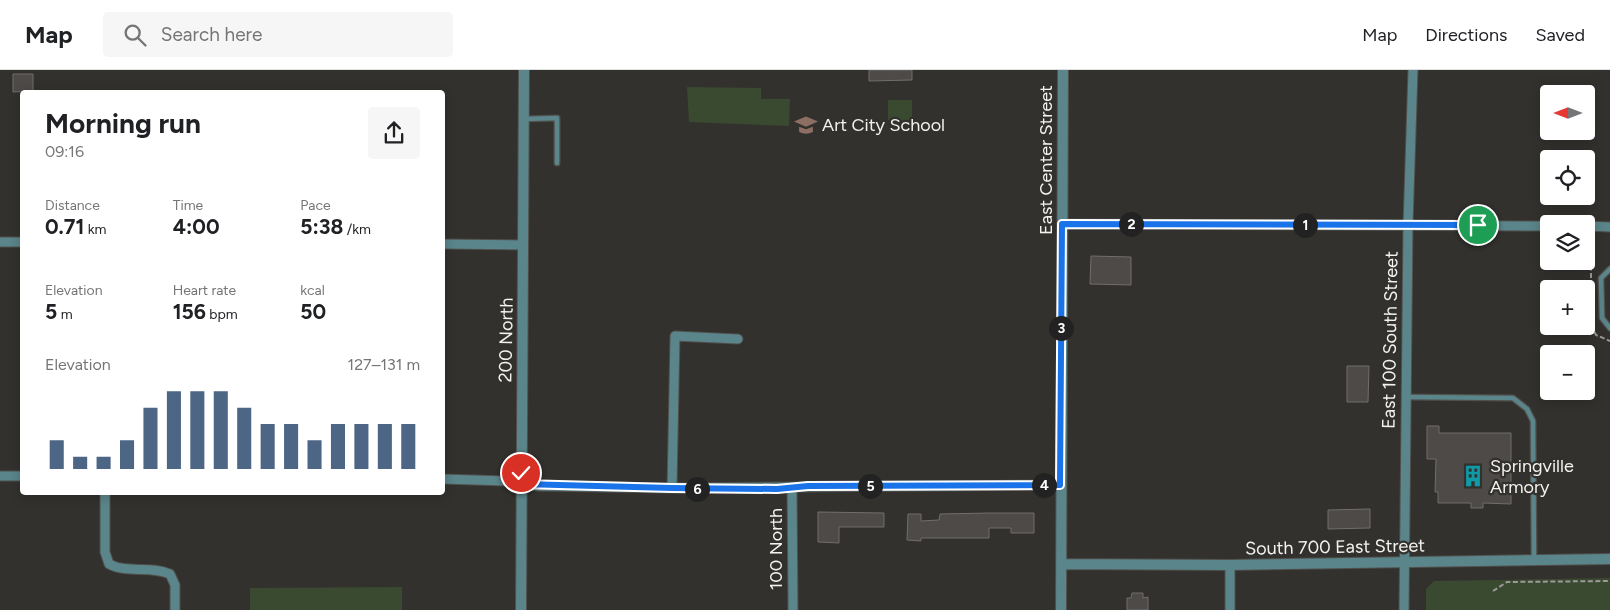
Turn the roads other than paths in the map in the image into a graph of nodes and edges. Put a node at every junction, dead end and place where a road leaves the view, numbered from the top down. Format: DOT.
graph roads {
  1 [pos="524,70"];
  2 [pos="1063,70"];
  3 [pos="1413,70"];
  4 [pos="524,119"];
  5 [pos="557,162"];
  6 [pos="1062,224"];
  7 [pos="1408,225"];
  8 [pos="1540,226"];
  9 [pos="1595,226"];
  10 [pos="1610,227"];
  11 [pos="0,242"];
  12 [pos="20,242"];
  13 [pos="445,244"];
  14 [pos="523,244"];
  15 [pos="1610,269"];
  16 [pos="1610,328"];
  17 [pos="738,339"];
  18 [pos="1405,397"];
  19 [pos="0,476"];
  20 [pos="20,476"];
  21 [pos="445,479"];
  22 [pos="521,484"];
  23 [pos="1060,485"];
  24 [pos="672,488"];
  25 [pos="792,488"];
  26 [pos="106,495"];
  27 [pos="1534,559"];
  28 [pos="1610,559"];
  29 [pos="1404,562"];
  30 [pos="1061,564"];
  31 [pos="1230,565"];
  32 [pos="175,610"];
  33 [pos="521,610"];
  34 [pos="792,610"];
  35 [pos="1061,610"];
  36 [pos="1230,610"];
  37 [pos="1404,610"];
  1 -- 4 [label="street, 200 North"];
  2 -- 6 [label="street, East Center Street"];
  3 -- 7 [label="street, East 100 South Street"];
  4 -- 5 [label="lane"];
  4 -- 14 [label="street, 200 North"];
  6 -- 7 [label="street"];
  6 -- 23 [label="street, East Center Street"];
  7 -- 8 [label="street"];
  7 -- 18 [label="street, East 100 South Street"];
  9 -- 10 [label="street"];
  11 -- 12 [label="street"];
  13 -- 14 [label="street"];
  14 -- 22 [label="street, 200 North"];
  15 -- 16 [label="lane"];
  17 -- 24 [label="street"];
  18 -- 27 [label="lane"];
  18 -- 29 [label="street, East 100 South Street"];
  19 -- 20 [label="street"];
  21 -- 22 [label="street"];
  22 -- 24 [label="street"];
  22 -- 33 [label="street, 200 North"];
  23 -- 25 [label="street"];
  23 -- 30 [label="street, East Center Street"];
  24 -- 25 [label="street"];
  25 -- 34 [label="street, 100 North"];
  26 -- 32 [label="street"];
  27 -- 28 [label="street, South 700 East Street"];
  27 -- 29 [label="street, South 700 East Street"];
  29 -- 31 [label="street, South 700 East Street"];
  29 -- 37 [label="street, East 100 South Street"];
  30 -- 31 [label="street, South 700 East Street"];
  30 -- 35 [label="street, East Center Street"];
  31 -- 36 [label="street"];
}
